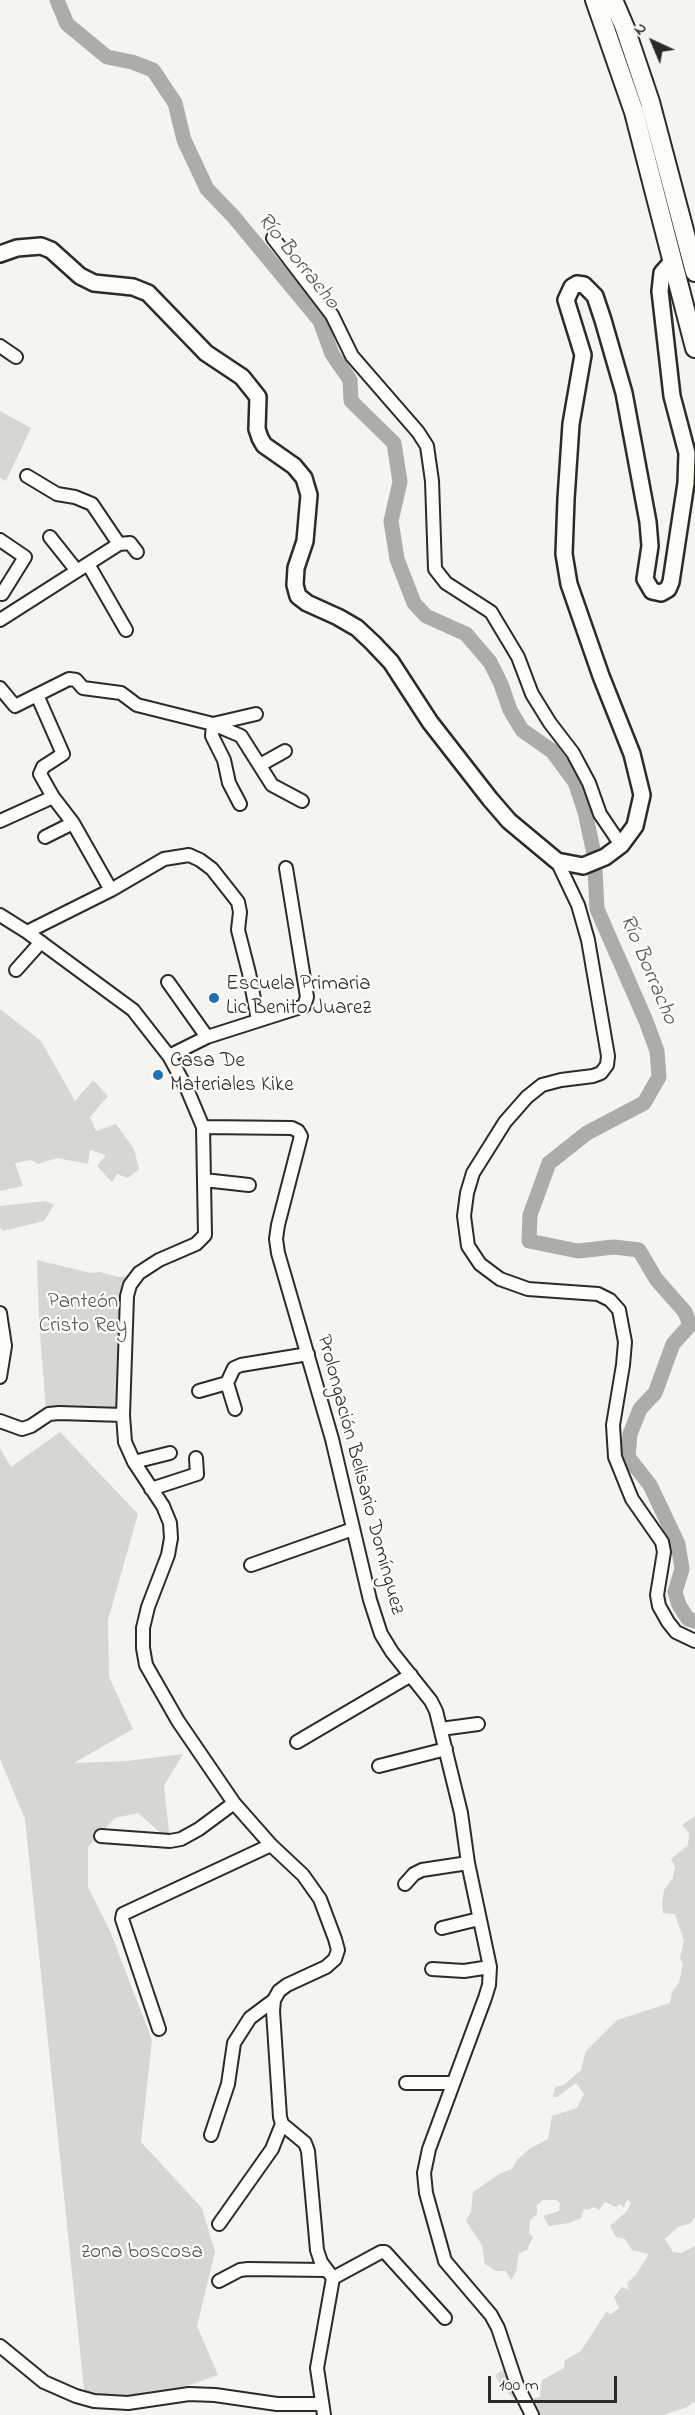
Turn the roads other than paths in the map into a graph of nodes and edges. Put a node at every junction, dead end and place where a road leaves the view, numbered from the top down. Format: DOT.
graph roads {
  1 [pos="595,0"];
  2 [pos="613,0"];
  3 [pos="273,238"];
  4 [pos="0,254"];
  5 [pos="670,264"];
  6 [pos="695,272"];
  7 [pos="0,346"];
  8 [pos="695,348"];
  9 [pos="16,357"];
  10 [pos="27,476"];
  11 [pos="50,537"];
  12 [pos="0,540"];
  13 [pos="119,544"];
  14 [pos="138,552"];
  15 [pos="88,564"];
  16 [pos="76,571"];
  17 [pos="1,593"];
  18 [pos="21,606"];
  19 [pos="0,620"];
  20 [pos="126,630"];
  21 [pos="0,688"];
  22 [pos="37,695"];
  23 [pos="256,714"];
  24 [pos="213,724"];
  25 [pos="285,752"];
  26 [pos="260,765"];
  27 [pos="53,797"];
  28 [pos="303,801"];
  29 [pos="240,804"];
  30 [pos="0,821"];
  31 [pos="73,823"];
  32 [pos="45,837"];
  33 [pos="621,845"];
  34 [pos="557,861"];
  35 [pos="286,868"];
  36 [pos="111,890"];
  37 [pos="0,915"];
  38 [pos="27,932"];
  39 [pos="41,942"];
  40 [pos="16,970"];
  41 [pos="168,982"];
  42 [pos="258,1020"];
  43 [pos="207,1037"];
  44 [pos="169,1056"];
  45 [pos="204,1127"];
  46 [pos="204,1180"];
  47 [pos="249,1185"];
  48 [pos="0,1313"];
  49 [pos="308,1354"];
  50 [pos="0,1377"];
  51 [pos="227,1383"];
  52 [pos="199,1391"];
  53 [pos="235,1408"];
  54 [pos="123,1415"];
  55 [pos="0,1421"];
  56 [pos="170,1453"];
  57 [pos="196,1458"];
  58 [pos="134,1462"];
  59 [pos="151,1489"];
  60 [pos="352,1529"];
  61 [pos="252,1565"];
  62 [pos="695,1641"];
  63 [pos="411,1675"];
  64 [pos="478,1724"];
  65 [pos="441,1729"];
  66 [pos="297,1742"];
  67 [pos="446,1749"];
  68 [pos="379,1766"];
  69 [pos="234,1803"];
  70 [pos="101,1836"];
  71 [pos="271,1845"];
  72 [pos="468,1863"];
  73 [pos="405,1884"];
  74 [pos="480,1919"];
  75 [pos="442,1928"];
  76 [pos="490,1967"];
  77 [pos="432,1969"];
  78 [pos="274,2000"];
  79 [pos="159,2029"];
  80 [pos="406,2083"];
  81 [pos="453,2084"];
  82 [pos="282,2124"];
  83 [pos="211,2135"];
  84 [pos="219,2224"];
  85 [pos="329,2274"];
  86 [pos="219,2281"];
  87 [pos="444,2319"];
  88 [pos="0,2346"];
  89 [pos="323,2410"];
  90 [pos="532,2415"];
  1 -- 8 [label="highway"];
  2 -- 6 [label="highway"];
  3 -- 33 [label="street"];
  4 -- 34 [label="main road"];
  5 -- 33 [label="main road"];
  7 -- 9 [label="street"];
  10 -- 13 [label="street"];
  11 -- 16 [label="street"];
  12 -- 17 [label="street"];
  13 -- 14 [label="street"];
  13 -- 15 [label="street"];
  15 -- 16 [label="street"];
  15 -- 20 [label="street"];
  16 -- 18 [label="street"];
  17 -- 18 [label="street"];
  18 -- 19 [label="street"];
  21 -- 22 [label="street"];
  22 -- 24 [label="street"];
  22 -- 27 [label="street"];
  23 -- 24 [label="street"];
  24 -- 26 [label="street"];
  24 -- 29 [label="street"];
  25 -- 26 [label="street"];
  26 -- 28 [label="street"];
  27 -- 30 [label="street"];
  27 -- 31 [label="street"];
  31 -- 32 [label="street"];
  31 -- 36 [label="street"];
  33 -- 34 [label="main road"];
  34 -- 62 [label="street"];
  35 -- 42 [label="street"];
  36 -- 38 [label="street"];
  36 -- 42 [label="street"];
  37 -- 38 [label="street"];
  38 -- 39 [label="street"];
  39 -- 40 [label="street"];
  39 -- 44 [label="street"];
  41 -- 43 [label="street"];
  42 -- 43 [label="street"];
  43 -- 44 [label="street"];
  44 -- 45 [label="street"];
  45 -- 46 [label="street"];
  45 -- 49 [label="street, Prolongación Belisario Domínguez"];
  46 -- 47 [label="street"];
  46 -- 54 [label="street"];
  48 -- 50 [label="street"];
  49 -- 51 [label="street"];
  49 -- 60 [label="street, Prolongación Belisario Domínguez"];
  51 -- 52 [label="street"];
  51 -- 53 [label="street"];
  54 -- 55 [label="street"];
  54 -- 58 [label="street"];
  56 -- 58 [label="street"];
  57 -- 59 [label="street"];
  58 -- 59 [label="street"];
  59 -- 69 [label="street"];
  60 -- 61 [label="street"];
  60 -- 63 [label="street, Prolongación Belisario Domínguez"];
  63 -- 65 [label="street, Prolongación Belisario Domínguez"];
  63 -- 66 [label="street"];
  64 -- 65 [label="street"];
  65 -- 67 [label="street, Prolongación Belisario Domínguez"];
  67 -- 68 [label="street"];
  67 -- 72 [label="street, Prolongación Belisario Domínguez"];
  69 -- 70 [label="street"];
  69 -- 71 [label="street"];
  71 -- 78 [label="street"];
  71 -- 79 [label="street"];
  72 -- 73 [label="street"];
  72 -- 74 [label="street, Prolongación Belisario Domínguez"];
  74 -- 75 [label="street"];
  74 -- 76 [label="street, Prolongación Belisario Domínguez"];
  76 -- 77 [label="street"];
  76 -- 81 [label="street, Prolongación Belisario Domínguez"];
  78 -- 82 [label="street"];
  78 -- 83 [label="street"];
  80 -- 81 [label="street"];
  81 -- 90 [label="street, Prolongación Belisario Domínguez"];
  82 -- 84 [label="street"];
  82 -- 85 [label="street"];
  85 -- 86 [label="street"];
  85 -- 87 [label="street"];
  85 -- 89 [label="street"];
  88 -- 89 [label="street"];
}
